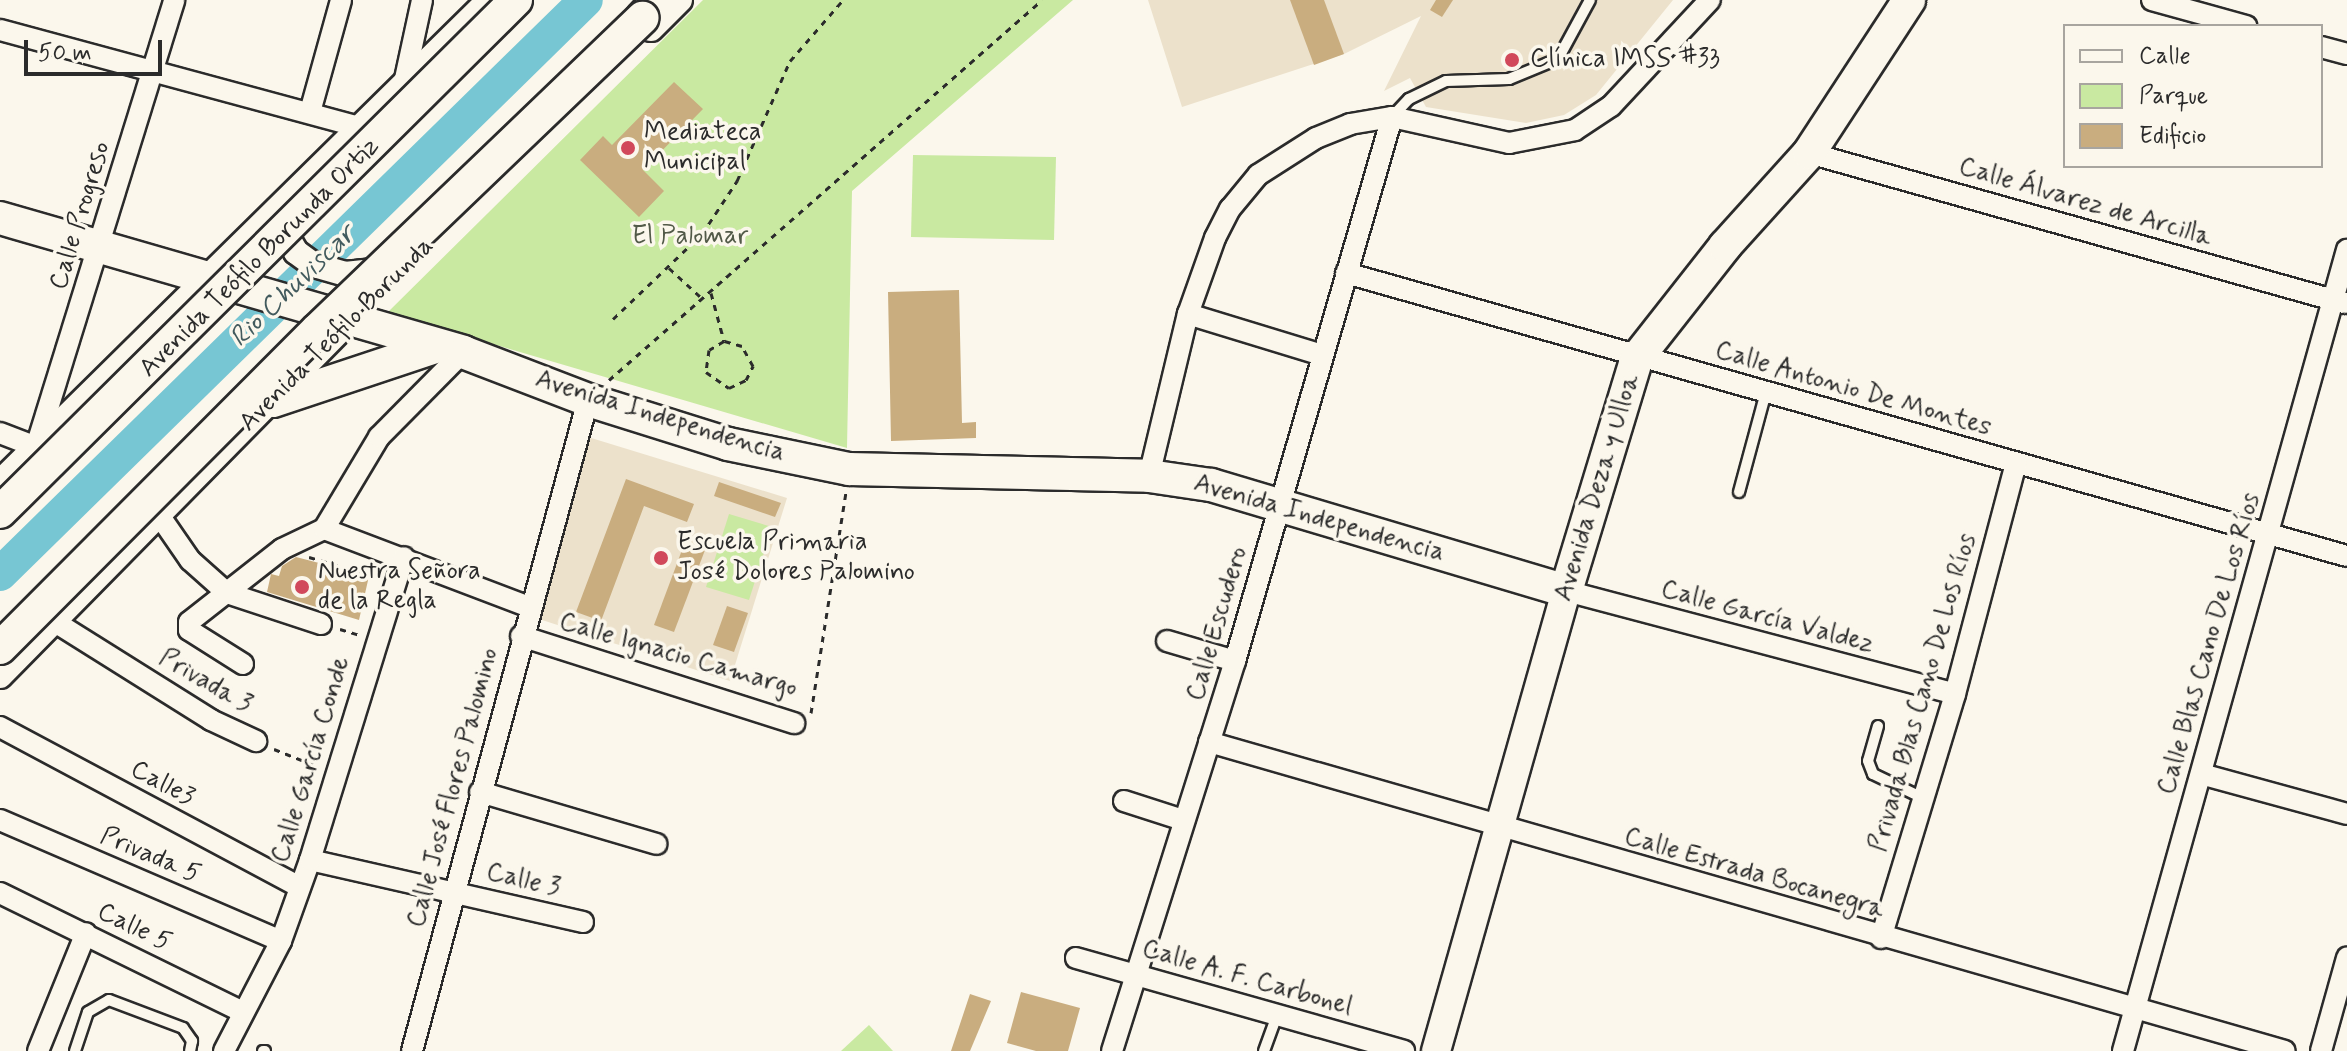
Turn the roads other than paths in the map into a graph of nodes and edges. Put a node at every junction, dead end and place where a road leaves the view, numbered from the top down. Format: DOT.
graph roads {
  1 [pos="174,0"];
  2 [pos="341,0"];
  3 [pos="422,0"];
  4 [pos="489,0"];
  5 [pos="516,0"];
  6 [pos="680,0"];
  7 [pos="1590,0"];
  8 [pos="1710,0"];
  9 [pos="1909,0"];
  10 [pos="2152,0"];
  11 [pos="650,9"];
  12 [pos="2239,24"];
  13 [pos="0,30"];
  14 [pos="2323,48"];
  15 [pos="2347,54"];
  16 [pos="150,71"];
  17 [pos="403,88"];
  18 [pos="310,112"];
  19 [pos="1392,117"];
  20 [pos="363,128"];
  21 [pos="1809,153"];
  22 [pos="275,213"];
  23 [pos="0,218"];
  24 [pos="100,248"];
  25 [pos="2347,250"];
  26 [pos="407,264"];
  27 [pos="1346,273"];
  28 [pos="207,280"];
  29 [pos="2340,302"];
  30 [pos="1188,314"];
  31 [pos="349,320"];
  32 [pos="451,349"];
  33 [pos="1322,355"];
  34 [pos="1637,358"];
  35 [pos="1766,392"];
  36 [pos="588,400"];
  37 [pos="273,401"];
  38 [pos="0,433"];
  39 [pos="36,447"];
  40 [pos="2016,463"];
  41 [pos="1149,476"];
  42 [pos="0,482"];
  43 [pos="1739,492"];
  44 [pos="1280,502"];
  45 [pos="0,512"];
  46 [pos="159,515"];
  47 [pos="324,529"];
  48 [pos="2267,534"];
  49 [pos="2347,556"];
  50 [pos="404,557"];
  51 [pos="1566,591"];
  52 [pos="227,593"];
  53 [pos="529,607"];
  54 [pos="55,622"];
  55 [pos="321,624"];
  56 [pos="521,636"];
  57 [pos="1167,641"];
  58 [pos="0,648"];
  59 [pos="1235,661"];
  60 [pos="243,664"];
  61 [pos="0,676"];
  62 [pos="1955,694"];
  63 [pos="794,723"];
  64 [pos="1878,726"];
  65 [pos="0,727"];
  66 [pos="256,741"];
  67 [pos="1209,742"];
  68 [pos="2201,774"];
  69 [pos="480,792"];
  70 [pos="1921,797"];
  71 [pos="1124,801"];
  72 [pos="2347,814"];
  73 [pos="0,820"];
  74 [pos="1183,820"];
  75 [pos="1501,827"];
  76 [pos="657,844"];
  77 [pos="310,860"];
  78 [pos="300,887"];
  79 [pos="455,892"];
  80 [pos="0,893"];
  81 [pos="583,922"];
  82 [pos="86,933"];
  83 [pos="1881,938"];
  84 [pos="281,941"];
  85 [pos="1076,958"];
  86 [pos="2347,958"];
  87 [pos="1134,974"];
  88 [pos="243,1012"];
  89 [pos="2134,1012"];
  90 [pos="1277,1015"];
  91 [pos="38,1051"];
  92 [pos="75,1051"];
  93 [pos="190,1051"];
  94 [pos="224,1051"];
  95 [pos="412,1051"];
  96 [pos="1112,1051"];
  97 [pos="1264,1051"];
  98 [pos="1404,1051"];
  99 [pos="1436,1051"];
  100 [pos="2123,1051"];
  101 [pos="2285,1051"];
  102 [pos="2321,1051"];
  1 -- 16 [label="street, Calle Progreso"];
  2 -- 18 [label="street"];
  3 -- 17 [label="street"];
  4 -- 17 [label="street"];
  5 -- 45 [label="main road, Avenida Teófilo Borunda Ortiz, bridge"];
  6 -- 26 [label="street, Avenida Teófilo Borunda"];
  7 -- 19 [label="lane"];
  8 -- 19 [label="street"];
  9 -- 21 [label="main road, Avenida Deza y Ulloa"];
  10 -- 12 [label="street"];
  11 -- 58 [label="main road, bridge"];
  13 -- 16 [label="street"];
  14 -- 15 [label="street"];
  16 -- 18 [label="street"];
  16 -- 24 [label="street, Calle Progreso"];
  17 -- 20 [label="street"];
  18 -- 20 [label="street"];
  19 -- 27 [label="street, Calle Escudero"];
  19 -- 30 [label="street"];
  20 -- 22 [label="street"];
  21 -- 29 [label="street, Calle Álvarez de Arcilla"];
  21 -- 34 [label="main road, Avenida Deza y Ulloa"];
  22 -- 26 [label="street"];
  22 -- 28 [label="street"];
  23 -- 24 [label="main road, Avenida Independencia"];
  24 -- 28 [label="main road, Avenida Independencia"];
  24 -- 39 [label="street, Calle Progreso"];
  25 -- 29 [label="street, Calle Blas Cano De Los Ríos"];
  26 -- 31 [label="street, Avenida Teófilo Borunda"];
  27 -- 33 [label="street, Calle Escudero"];
  27 -- 34 [label="street, Calle Antonio De Montes"];
  28 -- 31 [label="main road, Avenida Independencia"];
  28 -- 39 [label="street"];
  29 -- 48 [label="street, Calle Blas Cano De Los Ríos"];
  30 -- 33 [label="street"];
  30 -- 41 [label="street"];
  31 -- 32 [label="main road, Avenida Independencia"];
  31 -- 37 [label="street, Avenida Teófilo Borunda"];
  32 -- 36 [label="main road, Avenida Independencia"];
  32 -- 37 [label="main road"];
  32 -- 47 [label="street"];
  33 -- 44 [label="street, Calle Escudero"];
  34 -- 35 [label="street, Calle Antonio De Montes"];
  34 -- 51 [label="main road, Avenida Deza y Ulloa"];
  35 -- 40 [label="street, Calle Antonio De Montes"];
  35 -- 43 [label="lane"];
  36 -- 41 [label="main road, Avenida Independencia"];
  36 -- 53 [label="street, Calle José Flores Palomino"];
  37 -- 46 [label="street, Avenida Teófilo Borunda"];
  38 -- 39 [label="street"];
  39 -- 42 [label="street"];
  40 -- 48 [label="street, Calle Antonio De Montes"];
  40 -- 62 [label="street, Privada Blas Cano De Los Ríos"];
  41 -- 44 [label="main road, Avenida Independencia"];
  44 -- 51 [label="main road, Avenida Independencia"];
  44 -- 59 [label="street, Calle Escudero"];
  46 -- 52 [label="street"];
  46 -- 54 [label="street, Avenida Teófilo Borunda"];
  47 -- 50 [label="street"];
  47 -- 52 [label="street"];
  48 -- 49 [label="street, Calle Antonio De Montes"];
  48 -- 68 [label="street, Calle Blas Cano De Los Ríos"];
  50 -- 53 [label="street, Calle Ignacio Camargo"];
  50 -- 77 [label="street, Calle García Conde"];
  51 -- 62 [label="street, Calle García Valdez"];
  51 -- 75 [label="main road, Avenida Deza y Ulloa"];
  52 -- 55 [label="street"];
  52 -- 60 [label="street"];
  53 -- 56 [label="street, Calle José Flores Palomino"];
  54 -- 61 [label="street, Avenida Teófilo Borunda"];
  54 -- 66 [label="street, Privada 3"];
  56 -- 63 [label="street, Calle Ignacio Camargo"];
  56 -- 69 [label="street, Calle José Flores Palomino"];
  57 -- 59 [label="street"];
  59 -- 67 [label="street, Calle Escudero"];
  62 -- 70 [label="street, Privada Blas Cano De Los Ríos"];
  64 -- 70 [label="lane"];
  65 -- 78 [label="street, Calle3"];
  67 -- 74 [label="street, Calle Escudero"];
  67 -- 75 [label="street, Calle Estrada Bocanegra"];
  68 -- 72 [label="street"];
  68 -- 89 [label="street, Calle Blas Cano De Los Ríos"];
  69 -- 76 [label="street"];
  69 -- 79 [label="street, Calle José Flores Palomino"];
  70 -- 83 [label="street, Privada Blas Cano De Los Ríos"];
  71 -- 74 [label="street"];
  73 -- 84 [label="street, Privada 5"];
  74 -- 87 [label="street, Calle Escudero"];
  75 -- 83 [label="street, Calle Estrada Bocanegra"];
  75 -- 99 [label="main road, Avenida Deza y Ulloa"];
  77 -- 78 [label="street, Calle García Conde"];
  77 -- 79 [label="street, Calle 3"];
  78 -- 84 [label="street, Calle García Conde"];
  79 -- 81 [label="street, Calle 3"];
  79 -- 95 [label="street, Calle José Flores Palomino"];
  80 -- 82 [label="street, Calle 5"];
  82 -- 88 [label="street, Calle 5"];
  82 -- 91 [label="street"];
  83 -- 89 [label="street, Calle Estrada Bocanegra"];
  84 -- 88 [label="street, Calle García Conde"];
  85 -- 87 [label="street, Calle A. F. Carbonel"];
  86 -- 102 [label="street"];
  87 -- 90 [label="street, Calle A. F. Carbonel"];
  87 -- 96 [label="street, Calle Escudero"];
  88 -- 94 [label="street, Calle García Conde"];
  89 -- 100 [label="street, Calle Blas Cano De Los Ríos"];
  89 -- 101 [label="street, Calle Estrada Bocanegra"];
  90 -- 97 [label="lane"];
  90 -- 98 [label="street, Calle A. F. Carbonel"];
  92 -- 93 [label="lane"];
}
